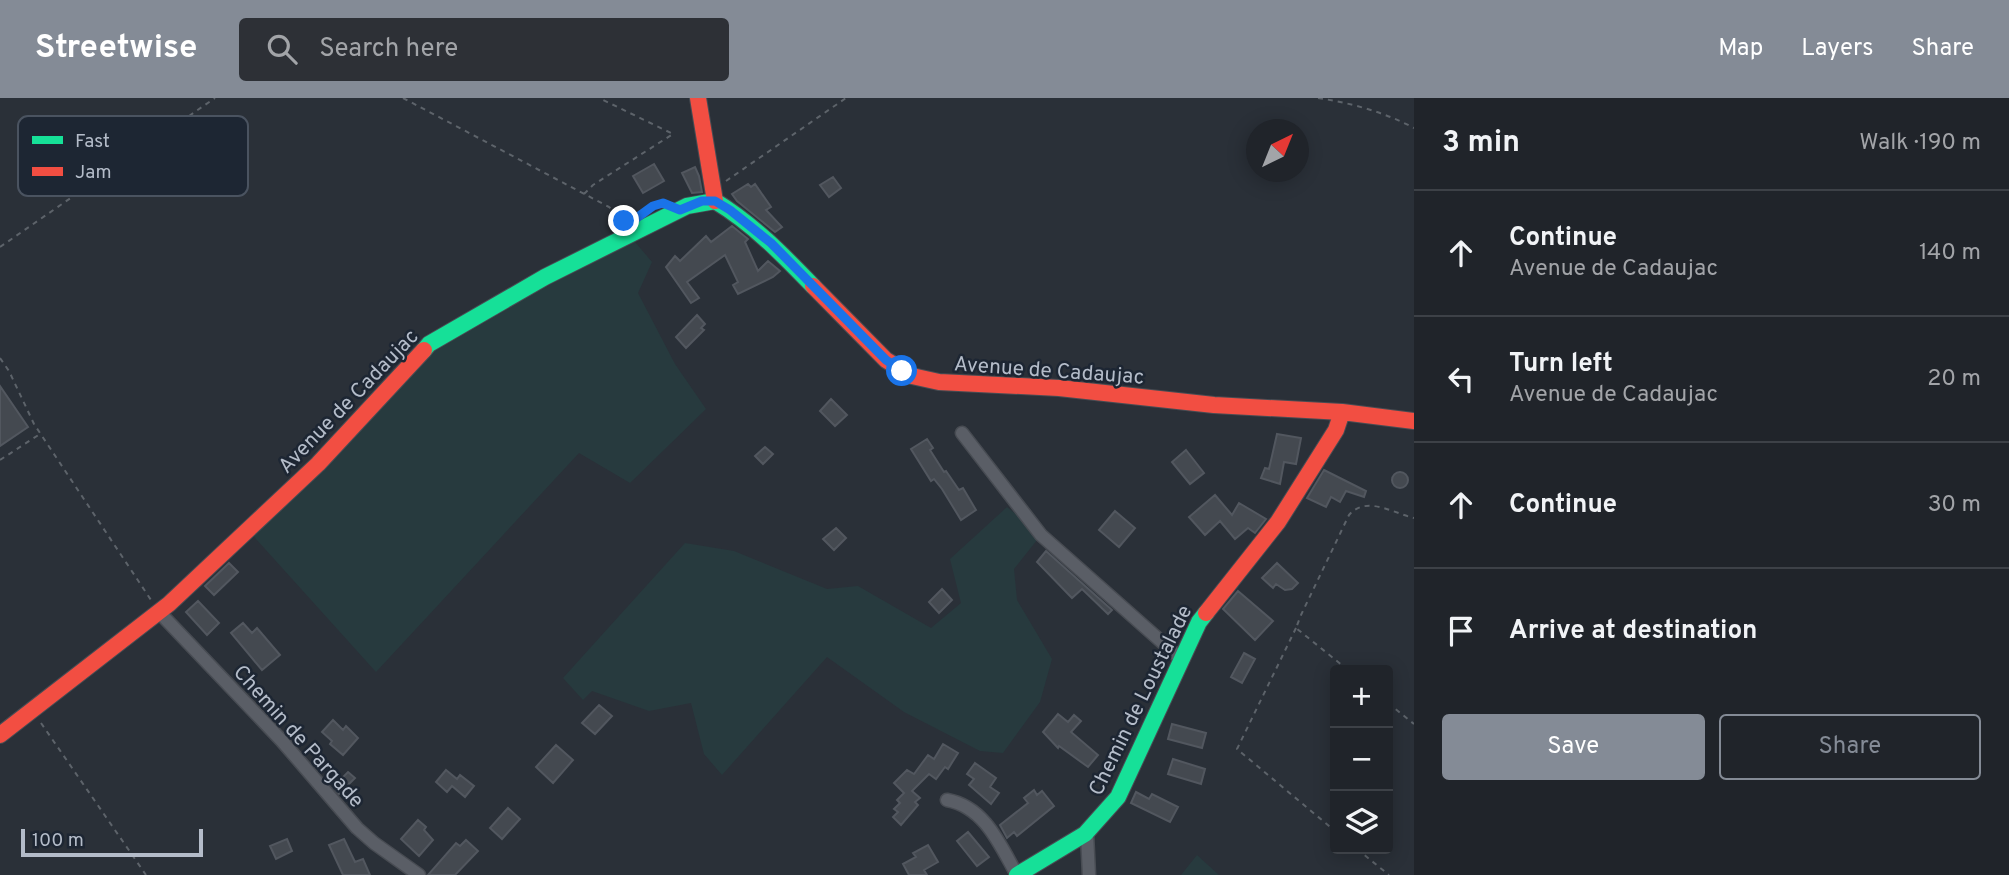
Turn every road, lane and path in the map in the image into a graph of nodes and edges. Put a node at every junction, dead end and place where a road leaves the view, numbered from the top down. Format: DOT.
graph roads {
  1 [pos="215,98"];
  2 [pos="403,98"];
  3 [pos="599,98"];
  4 [pos="698,98"];
  5 [pos="846,98"];
  6 [pos="1318,98"];
  7 [pos="189,116"];
  8 [pos="1414,128"];
  9 [pos="584,194"];
  10 [pos="74,196"];
  11 [pos="714,198"];
  12 [pos="624,221"];
  13 [pos="0,247"];
  14 [pos="0,358"];
  15 [pos="1342,412"];
  16 [pos="1414,421"];
  17 [pos="41,433"];
  18 [pos="962,433"];
  19 [pos="0,460"];
  20 [pos="1414,518"];
  21 [pos="159,612"];
  22 [pos="1296,628"];
  23 [pos="1181,659"];
  24 [pos="1342,665"];
  25 [pos="1393,707"];
  26 [pos="33,710"];
  27 [pos="1414,724"];
  28 [pos="0,735"];
  29 [pos="947,800"];
  30 [pos="1330,827"];
  31 [pos="1087,834"];
  32 [pos="1363,854"];
  33 [pos="146,875"];
  34 [pos="419,875"];
  35 [pos="1017,875"];
  36 [pos="1089,875"];
  37 [pos="1388,875"];
  1 -- 7 [label="path"];
  2 -- 9 [label="path"];
  3 -- 9 [label="path"];
  4 -- 11 [label="street"];
  5 -- 11 [label="path"];
  6 -- 8 [label="path"];
  9 -- 12 [label="path"];
  10 -- 13 [label="path"];
  11 -- 15 [label="street, Avenue de Cadaujac"];
  11 -- 21 [label="street, Avenue de Cadaujac"];
  14 -- 17 [label="path"];
  15 -- 16 [label="street, Avenue de Cadaujac"];
  15 -- 23 [label="street, Chemin de Loustalade"];
  17 -- 19 [label="path"];
  17 -- 21 [label="path"];
  18 -- 23 [label="street"];
  20 -- 22 [label="path"];
  21 -- 26 [label="street, Avenue de Cadaujac"];
  21 -- 34 [label="street, Chemin de Pargade"];
  22 -- 24 [label="path"];
  22 -- 30 [label="path"];
  23 -- 31 [label="street, Chemin de Loustalade"];
  25 -- 27 [label="path"];
  26 -- 28 [label="street, Avenue de Cadaujac"];
  26 -- 33 [label="path"];
  29 -- 35 [label="street"];
  31 -- 35 [label="street, Chemin de Loustalade"];
  31 -- 36 [label="street"];
  32 -- 37 [label="path"];
}
